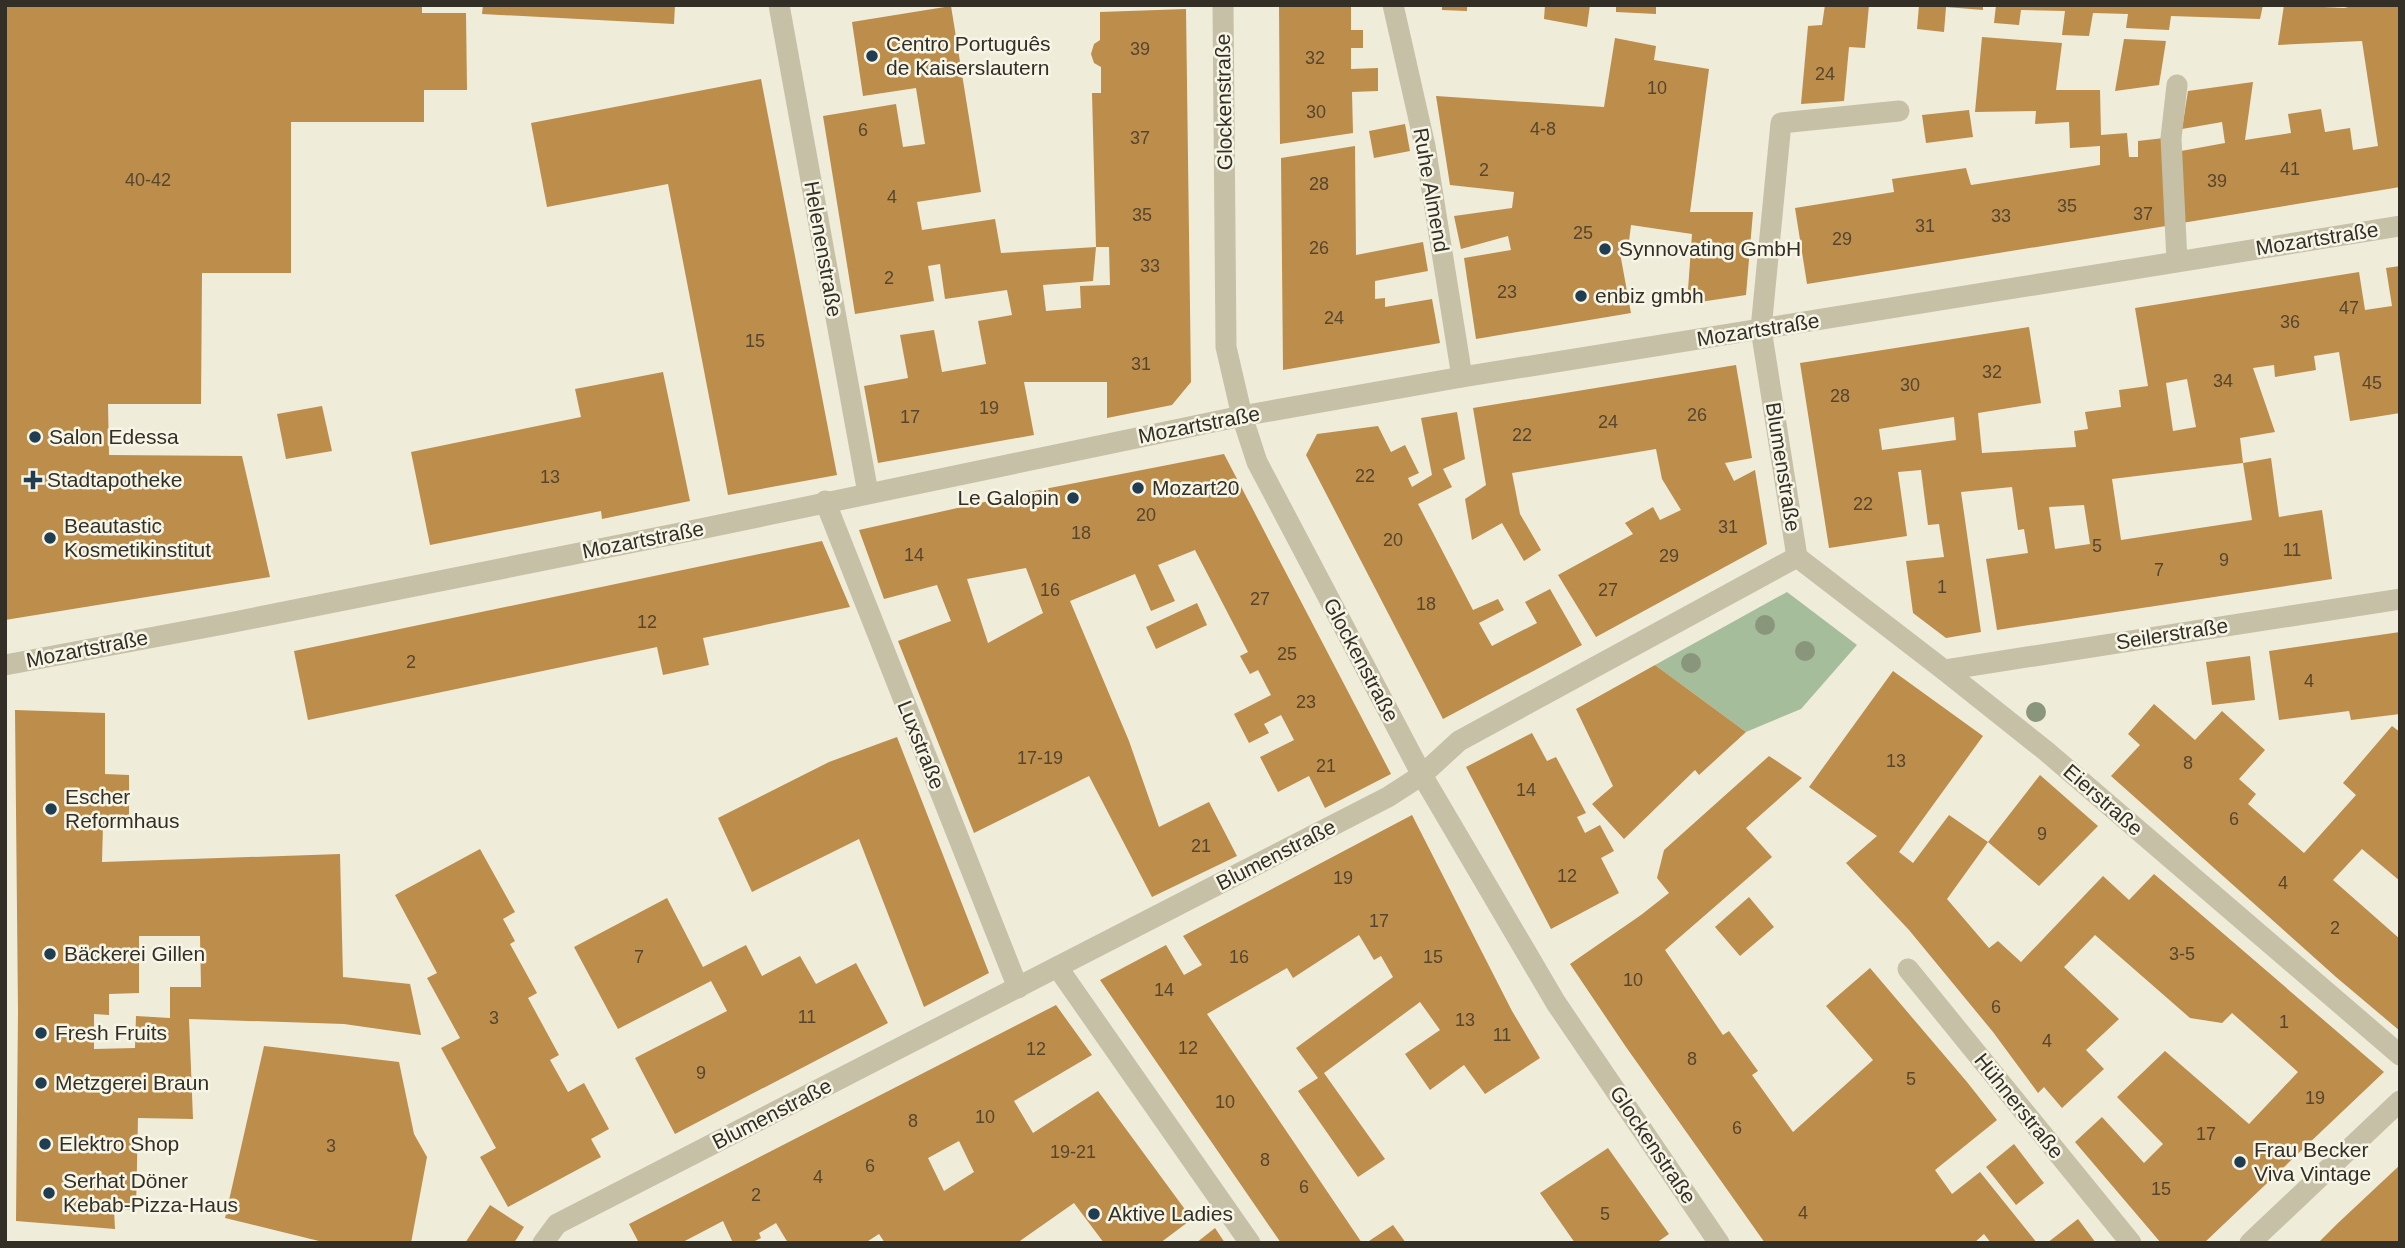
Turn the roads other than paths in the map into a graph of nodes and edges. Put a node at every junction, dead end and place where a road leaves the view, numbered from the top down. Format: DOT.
graph roads {
  1 [pos="779,5"];
  2 [pos="1223,5"];
  3 [pos="1393,5"];
  4 [pos="2177,85"];
  5 [pos="1899,111"];
  6 [pos="2400,226"];
  7 [pos="2177,261"];
  8 [pos="1761,329"];
  9 [pos="1462,377"];
  10 [pos="1242,416"];
  11 [pos="868,493"];
  12 [pos="825,501"];
  13 [pos="1797,557"];
  14 [pos="2400,599"];
  15 [pos="5,665"];
  16 [pos="1944,670"];
  17 [pos="1422,775"];
  18 [pos="1058,968"];
  19 [pos="1908,969"];
  20 [pos="1018,988"];
  21 [pos="2400,1055"];
  22 [pos="2400,1101"];
  23 [pos="542,1243"];
  24 [pos="1250,1243"];
  25 [pos="1719,1243"];
  26 [pos="2131,1243"];
  27 [pos="2250,1243"];
  1 -- 11 [label="street, Helenenstraße"];
  2 -- 10 [label="street, Glockenstraße"];
  3 -- 9 [label="street, Ruhe Almend"];
  4 -- 7 [label="street"];
  5 -- 8 [label="street, Blumenstraße"];
  6 -- 7 [label="street, Mozartstraße"];
  7 -- 8 [label="street, Mozartstraße"];
  8 -- 9 [label="street, Mozartstraße"];
  8 -- 13 [label="street, Blumenstraße"];
  9 -- 10 [label="street, Mozartstraße"];
  10 -- 11 [label="street, Mozartstraße"];
  10 -- 17 [label="street, Glockenstraße"];
  11 -- 12 [label="street, Mozartstraße"];
  12 -- 15 [label="street, Mozartstraße"];
  12 -- 20 [label="street, Luxstraße"];
  13 -- 16 [label="street, Eierstraße"];
  13 -- 17 [label="street, Blumenstraße"];
  14 -- 16 [label="street, Seilerstraße"];
  16 -- 21 [label="street, Eierstraße"];
  17 -- 18 [label="street, Blumenstraße"];
  17 -- 25 [label="street, Glockenstraße"];
  18 -- 20 [label="street, Blumenstraße"];
  18 -- 24 [label="street"];
  19 -- 26 [label="street, Hühnerstraße"];
  20 -- 23 [label="street, Blumenstraße"];
  22 -- 27 [label="street"];
}
